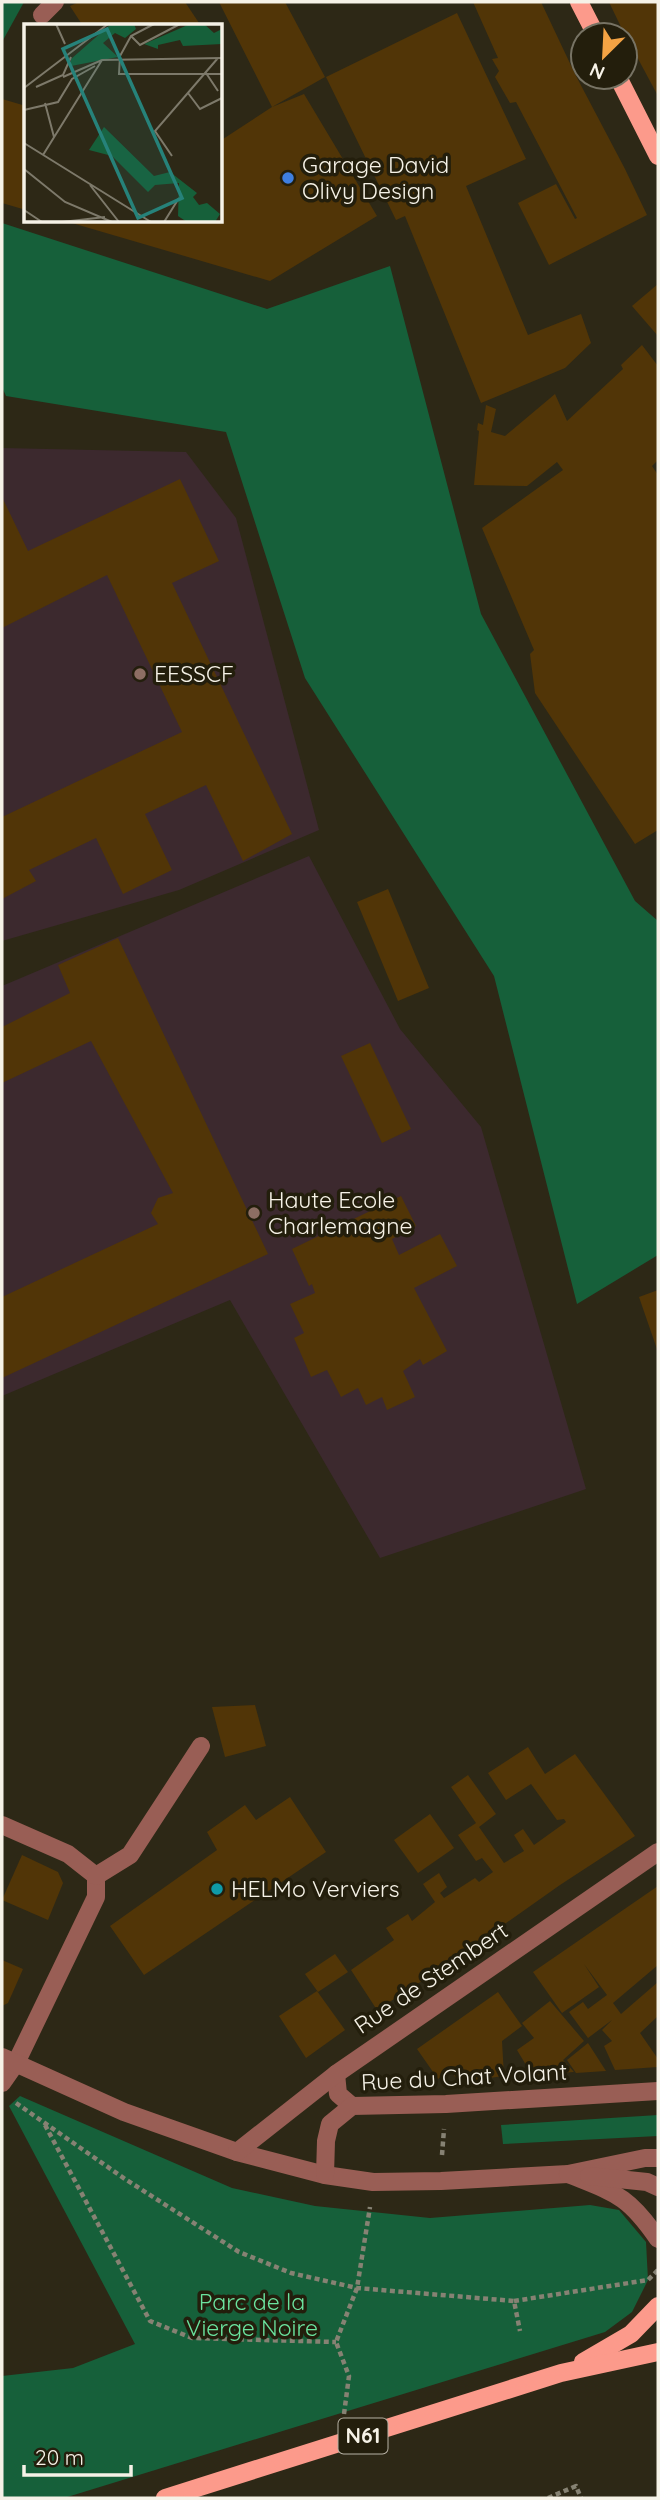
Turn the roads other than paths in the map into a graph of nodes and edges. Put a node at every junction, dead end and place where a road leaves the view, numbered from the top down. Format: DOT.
graph roads {
  1 [pos="55,2"];
  2 [pos="579,2"];
  3 [pos="42,15"];
  4 [pos="589,21"];
  5 [pos="625,91"];
  6 [pos="658,156"];
  7 [pos="201,1746"];
  8 [pos="2,1825"];
  9 [pos="658,1852"];
  10 [pos="96,1876"];
  11 [pos="9,2060"];
  12 [pos="335,2074"];
  13 [pos="2,2083"];
  14 [pos="658,2091"];
  15 [pos="352,2106"];
  16 [pos="237,2152"];
  17 [pos="658,2158"];
  18 [pos="568,2174"];
  19 [pos="325,2175"];
  20 [pos="658,2187"];
  21 [pos="658,2239"];
  22 [pos="658,2306"];
  23 [pos="658,2351"];
  24 [pos="561,2373"];
  25 [pos="165,2498"];
  1 -- 3 [label="street"];
  2 -- 4 [label="main road"];
  5 -- 6 [label="main road"];
  7 -- 10 [label="street"];
  8 -- 10 [label="street"];
  9 -- 12 [label="street, Rue de Stembert"];
  10 -- 11 [label="street"];
  11 -- 13 [label="street"];
  11 -- 16 [label="street"];
  12 -- 15 [label="street"];
  12 -- 16 [label="street, Rue de Stembert"];
  14 -- 15 [label="street, Rue du Chat Volant"];
  15 -- 19 [label="street, Rue du Chat Volant"];
  16 -- 19 [label="street"];
  17 -- 18 [label="street"];
  18 -- 19 [label="street"];
  18 -- 20 [label="street"];
  18 -- 21 [label="street"];
  22 -- 24 [label="main road, N61"];
  23 -- 24 [label="main road, N61"];
  24 -- 25 [label="main road, N61"];
}
